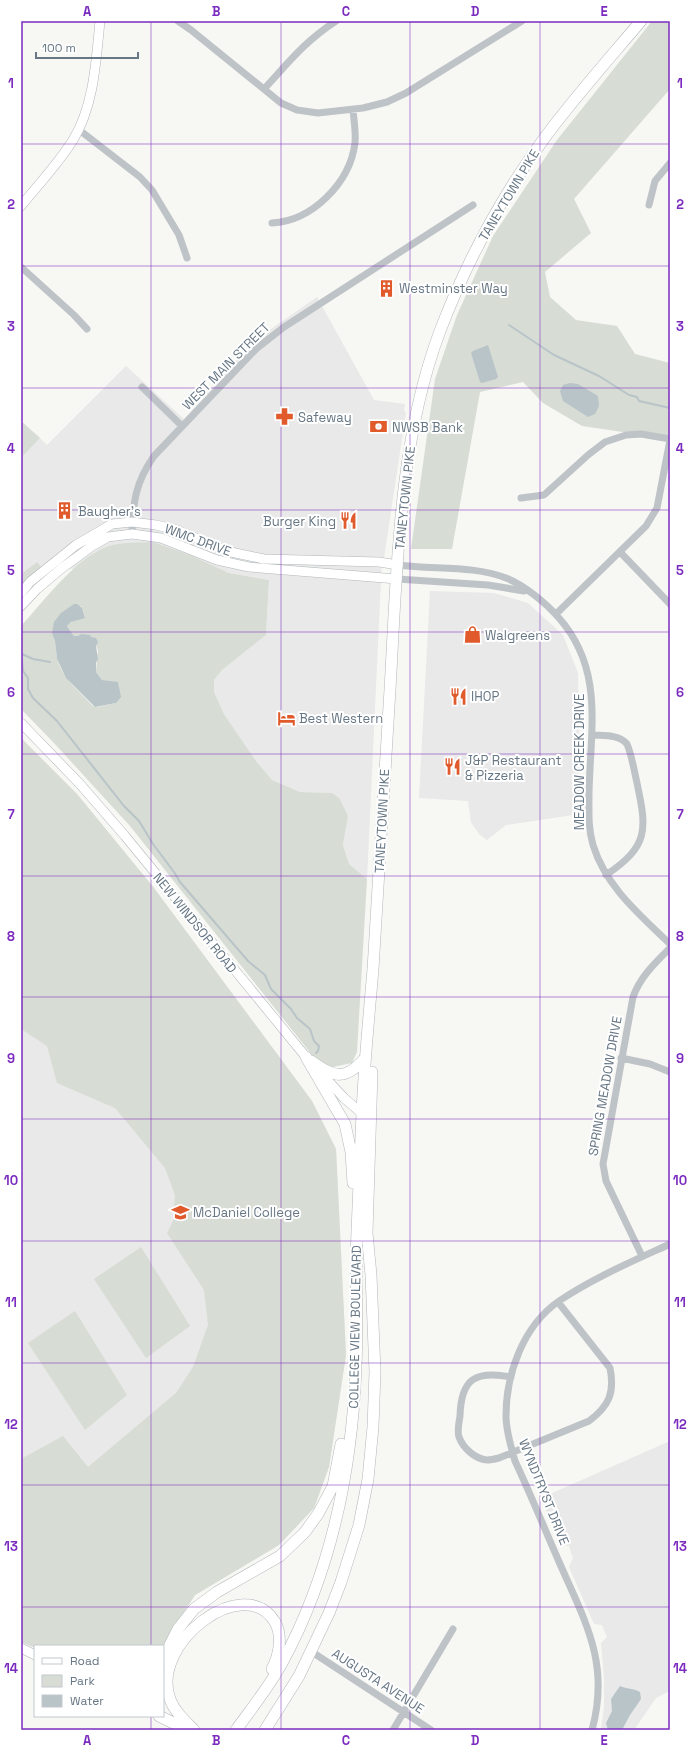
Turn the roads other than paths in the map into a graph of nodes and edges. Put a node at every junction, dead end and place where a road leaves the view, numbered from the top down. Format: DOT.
graph roads {
  1 [pos="100,21"];
  2 [pos="104,21"];
  3 [pos="178,21"];
  4 [pos="336,21"];
  5 [pos="522,21"];
  6 [pos="641,21"];
  7 [pos="264,89"];
  8 [pos="352,110"];
  9 [pos="78,129"];
  10 [pos="670,163"];
  11 [pos="473,205"];
  12 [pos="649,205"];
  13 [pos="21,206"];
  14 [pos="272,223"];
  15 [pos="188,258"];
  16 [pos="21,267"];
  17 [pos="87,329"];
  18 [pos="142,387"];
  19 [pos="182,426"];
  20 [pos="670,440"];
  21 [pos="521,498"];
  22 [pos="132,522"];
  23 [pos="132,534"];
  24 [pos="621,552"];
  25 [pos="398,565"];
  26 [pos="397,579"];
  27 [pos="21,593"];
  28 [pos="534,595"];
  29 [pos="670,604"];
  30 [pos="21,606"];
  31 [pos="556,614"];
  32 [pos="21,723"];
  33 [pos="592,735"];
  34 [pos="606,875"];
  35 [pos="670,944"];
  36 [pos="670,948"];
  37 [pos="373,968"];
  38 [pos="306,1057"];
  39 [pos="366,1057"];
  40 [pos="621,1058"];
  41 [pos="670,1072"];
  42 [pos="362,1114"];
  43 [pos="371,1121"];
  44 [pos="356,1242"];
  45 [pos="670,1244"];
  46 [pos="642,1256"];
  47 [pos="357,1264"];
  48 [pos="558,1302"];
  49 [pos="511,1377"];
  50 [pos="513,1452"];
  51 [pos="453,1629"];
  52 [pos="21,1648"];
  53 [pos="312,1652"];
  54 [pos="34,1654"];
  55 [pos="167,1659"];
  56 [pos="164,1670"];
  57 [pos="280,1708"];
  58 [pos="404,1712"];
  59 [pos="161,1717"];
  60 [pos="188,1730"];
  61 [pos="194,1730"];
  62 [pos="236,1730"];
  63 [pos="265,1730"];
  64 [pos="269,1730"];
  65 [pos="393,1730"];
  66 [pos="431,1730"];
  67 [pos="592,1730"];
  1 -- 2 [label="street"];
  1 -- 9 [label="main road"];
  3 -- 7 [label="street"];
  4 -- 7 [label="street"];
  5 -- 8 [label="street"];
  6 -- 25 [label="highway, TANEYTOWN PIKE"];
  7 -- 8 [label="street"];
  8 -- 14 [label="street"];
  9 -- 13 [label="main road"];
  9 -- 15 [label="street"];
  10 -- 12 [label="street"];
  11 -- 19 [label="street, WEST MAIN STREET"];
  16 -- 17 [label="street"];
  18 -- 19 [label="street"];
  19 -- 22 [label="street, WEST MAIN STREET"];
  20 -- 21 [label="street"];
  20 -- 24 [label="street"];
  22 -- 23 [label="street, WEST MAIN STREET"];
  22 -- 25 [label="main road, WMC DRIVE"];
  22 -- 27 [label="main road, WMC DRIVE"];
  23 -- 26 [label="main road, WMC DRIVE"];
  23 -- 30 [label="main road, WMC DRIVE"];
  24 -- 29 [label="street"];
  24 -- 31 [label="street"];
  25 -- 26 [label="highway, TANEYTOWN PIKE"];
  25 -- 28 [label="street, MEADOW CREEK DRIVE"];
  26 -- 28 [label="street, MEADOW CREEK DRIVE"];
  26 -- 37 [label="highway, TANEYTOWN PIKE"];
  28 -- 31 [label="street, MEADOW CREEK DRIVE"];
  31 -- 33 [label="street, MEADOW CREEK DRIVE"];
  32 -- 38 [label="main road, NEW WINDSOR ROAD"];
  33 -- 34 [label="street, MEADOW CREEK DRIVE"];
  33 -- 34 [label="street"];
  34 -- 35 [label="street, MEADOW CREEK DRIVE"];
  36 -- 40 [label="street, SPRING MEADOW DRIVE"];
  37 -- 39 [label="highway, TANEYTOWN PIKE"];
  37 -- 43 [label="highway, TANEYTOWN PIKE"];
  38 -- 39 [label="highway"];
  38 -- 42 [label="main road, NEW WINDSOR ROAD"];
  38 -- 44 [label="highway"];
  39 -- 42 [label="highway, TANEYTOWN PIKE"];
  40 -- 41 [label="street"];
  40 -- 46 [label="street, SPRING MEADOW DRIVE"];
  42 -- 43 [label="main road, NEW WINDSOR ROAD"];
  42 -- 44 [label="highway, COLLEGE VIEW BOULEVARD"];
  43 -- 53 [label="highway, COLLEGE VIEW BOULEVARD"];
  44 -- 47 [label="highway, COLLEGE VIEW BOULEVARD"];
  45 -- 46 [label="street, WYNDTRYST DRIVE"];
  46 -- 48 [label="street, WYNDTRYST DRIVE"];
  47 -- 55 [label="highway"];
  47 -- 62 [label="highway, COLLEGE VIEW BOULEVARD"];
  48 -- 49 [label="street, WYNDTRYST DRIVE"];
  48 -- 50 [label="street"];
  49 -- 50 [label="street, WYNDTRYST DRIVE"];
  49 -- 50 [label="street"];
  50 -- 67 [label="street, WYNDTRYST DRIVE"];
  51 -- 58 [label="street"];
  52 -- 54 [label="main road"];
  53 -- 57 [label="highway, COLLEGE VIEW BOULEVARD"];
  53 -- 58 [label="street, AUGUSTA AVENUE"];
  55 -- 56 [label="highway"];
  55 -- 61 [label="highway"];
  55 -- 62 [label="highway"];
  57 -- 63 [label="highway, COLLEGE VIEW BOULEVARD"];
  57 -- 64 [label="highway"];
  58 -- 65 [label="street"];
  58 -- 66 [label="street, AUGUSTA AVENUE"];
  59 -- 60 [label="highway"];
}
